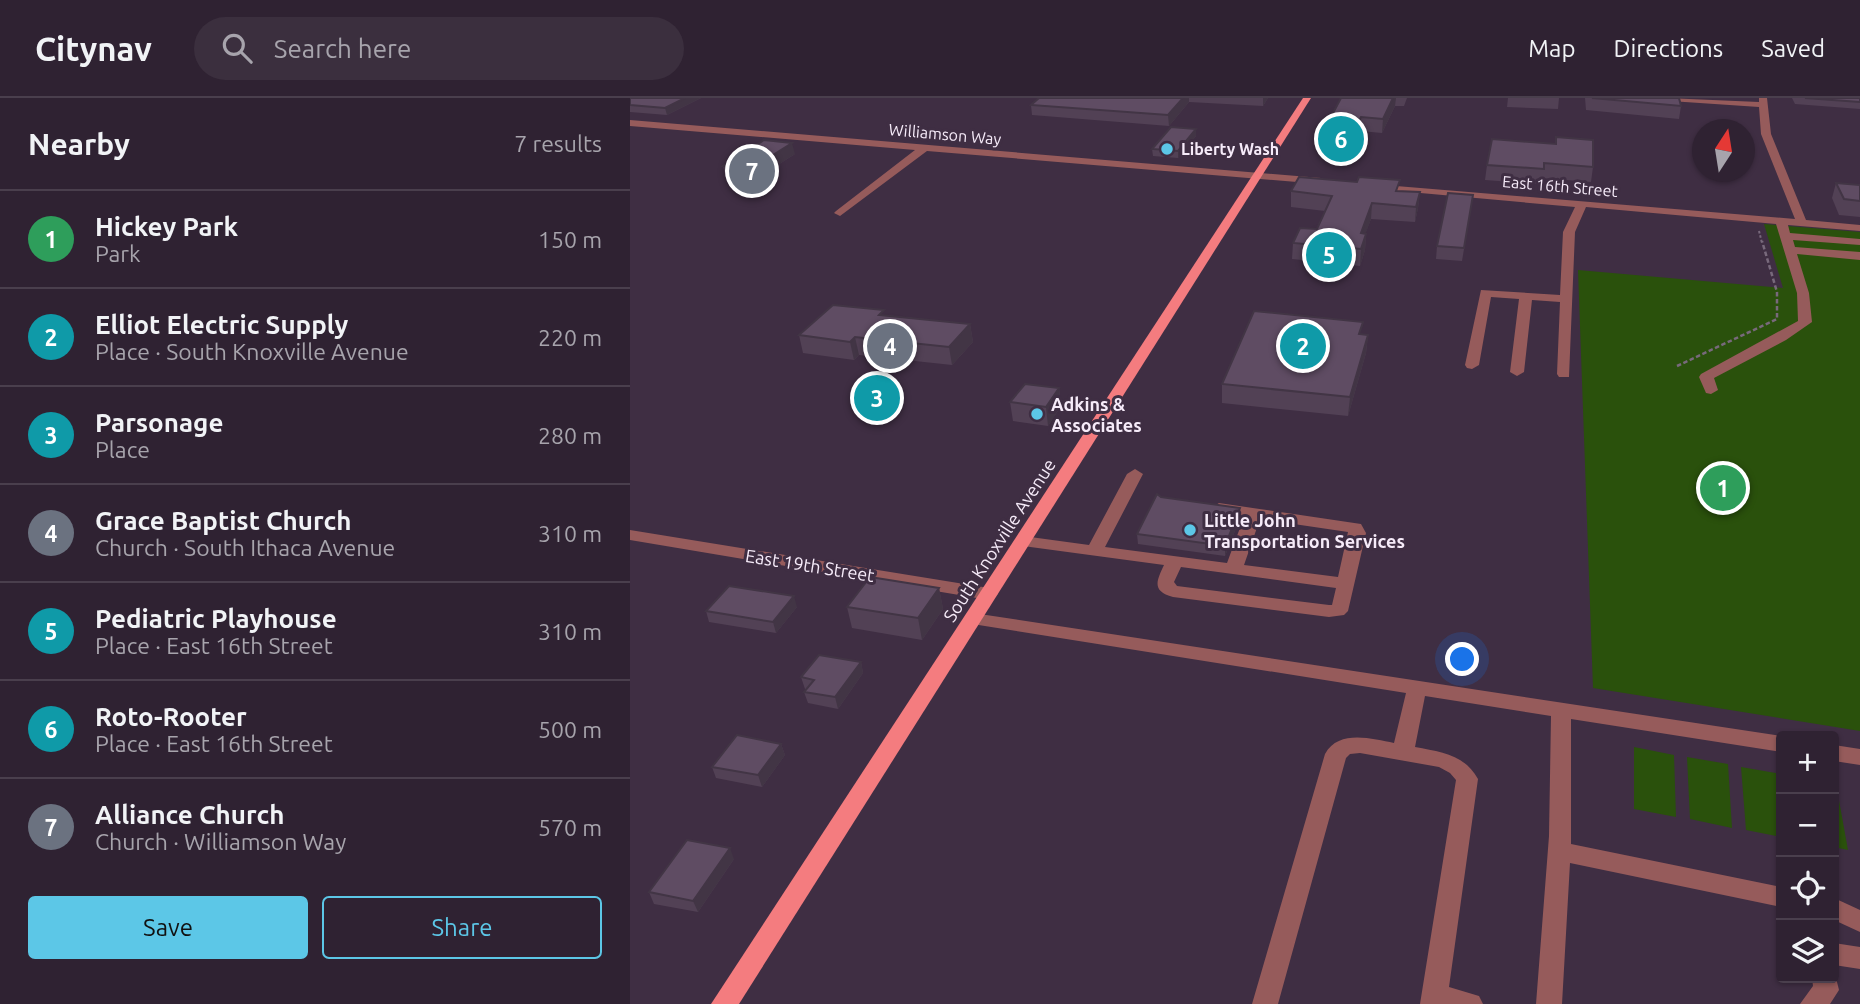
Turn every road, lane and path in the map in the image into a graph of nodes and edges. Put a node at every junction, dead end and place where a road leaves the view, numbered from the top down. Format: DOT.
graph roads {
  1 [pos="1307,98"];
  2 [pos="1670,98"];
  3 [pos="1764,101"];
  4 [pos="630,123"];
  5 [pos="924,148"];
  6 [pos="1257,176"];
  7 [pos="1329,182"];
  8 [pos="1370,185"];
  9 [pos="1582,204"];
  10 [pos="840,214"];
  11 [pos="1781,221"];
  12 [pos="1802,223"];
  13 [pos="1758,226"];
  14 [pos="1860,228"];
  15 [pos="1786,236"];
  16 [pos="1860,242"];
  17 [pos="1790,250"];
  18 [pos="1860,256"];
  19 [pos="1526,296"];
  20 [pos="1565,299"];
  21 [pos="1472,365"];
  22 [pos="1677,366"];
  23 [pos="1517,373"];
  24 [pos="1564,374"];
  25 [pos="1711,390"];
  26 [pos="1135,474"];
  27 [pos="1205,506"];
  28 [pos="1254,513"];
  29 [pos="630,535"];
  30 [pos="1023,541"];
  31 [pos="1095,550"];
  32 [pos="1175,560"];
  33 [pos="1234,568"];
  34 [pos="1346,584"];
  35 [pos="989,594"];
  36 [pos="973,619"];
  37 [pos="1417,687"];
  38 [pos="1561,710"];
  39 [pos="1776,743"];
  40 [pos="1403,753"];
  41 [pos="1839,753"];
  42 [pos="1860,757"];
  43 [pos="1559,851"];
  44 [pos="1776,896"];
  45 [pos="1839,911"];
  46 [pos="1860,922"];
  47 [pos="1839,955"];
  48 [pos="1860,958"];
  49 [pos="1825,983"];
  50 [pos="1434,1000"];
  51 [pos="724,1004"];
  52 [pos="1265,1004"];
  53 [pos="1470,1004"];
  54 [pos="1549,1004"];
  55 [pos="1813,1004"];
  1 -- 6 [label="main road, South Knoxville Avenue"];
  2 -- 3 [label="street"];
  3 -- 12 [label="street"];
  4 -- 5 [label="street, Williamson Way"];
  5 -- 6 [label="street, Williamson Way"];
  5 -- 10 [label="street"];
  6 -- 7 [label="street"];
  6 -- 30 [label="main road, South Knoxville Avenue"];
  8 -- 9 [label="street, East 16th Street"];
  9 -- 11 [label="street, East 16th Street"];
  9 -- 20 [label="street"];
  11 -- 12 [label="street, East 16th Street"];
  11 -- 15 [label="street"];
  12 -- 14 [label="street, East 16th Street"];
  13 -- 22 [label="path"];
  15 -- 16 [label="street"];
  15 -- 17 [label="street"];
  17 -- 18 [label="street"];
  17 -- 25 [label="street"];
  19 -- 20 [label="street"];
  19 -- 21 [label="street"];
  19 -- 23 [label="street"];
  20 -- 24 [label="street"];
  26 -- 31 [label="street"];
  27 -- 28 [label="street"];
  28 -- 33 [label="street"];
  28 -- 34 [label="street"];
  29 -- 35 [label="street, East 19th Street"];
  30 -- 31 [label="street"];
  30 -- 35 [label="main road, South Knoxville Avenue"];
  31 -- 32 [label="street"];
  32 -- 33 [label="street"];
  32 -- 34 [label="street"];
  33 -- 34 [label="street"];
  35 -- 36 [label="main road, South Knoxville Avenue"];
  36 -- 37 [label="street"];
  36 -- 51 [label="main road, South Knoxville Avenue"];
  37 -- 38 [label="street"];
  37 -- 40 [label="street"];
  38 -- 39 [label="street"];
  38 -- 43 [label="street"];
  40 -- 50 [label="street"];
  40 -- 52 [label="street"];
  41 -- 42 [label="street"];
  43 -- 44 [label="street"];
  43 -- 54 [label="street"];
  45 -- 46 [label="street"];
  47 -- 48 [label="street"];
  49 -- 55 [label="street"];
  50 -- 53 [label="street"];
}
